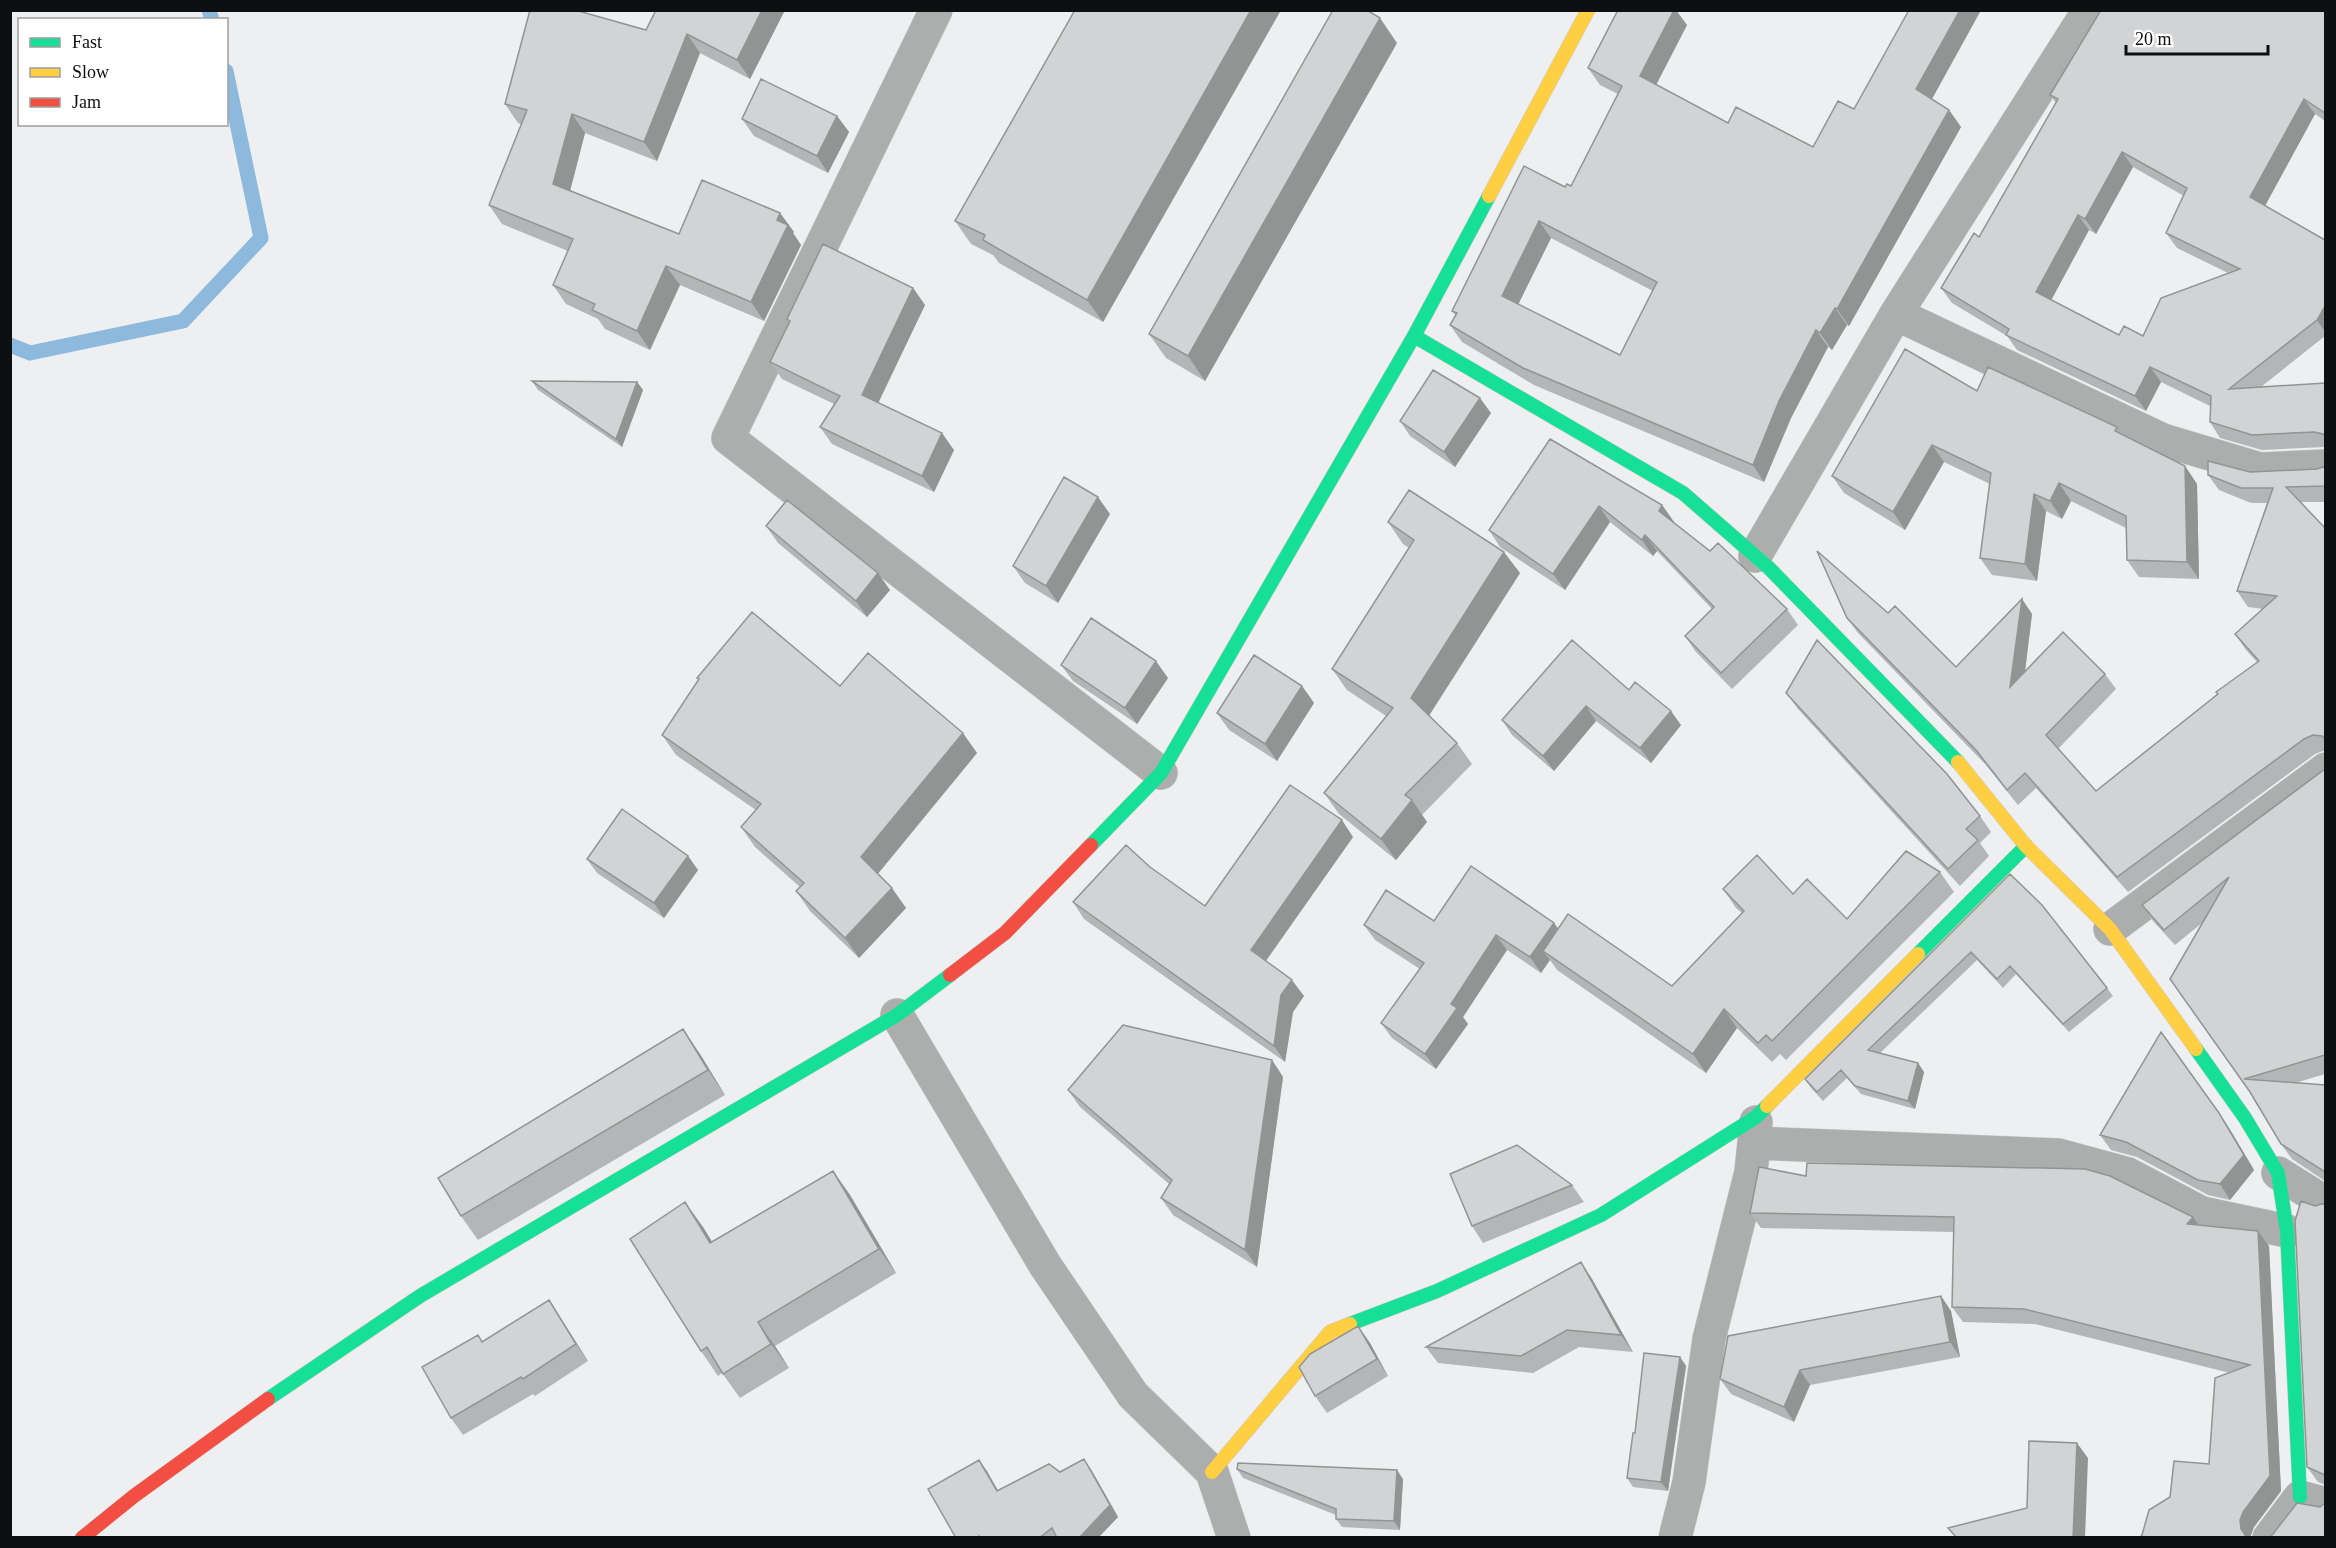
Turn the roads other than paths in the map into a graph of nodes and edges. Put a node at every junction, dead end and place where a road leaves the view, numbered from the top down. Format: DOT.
graph roads {
  1 [pos="936,10"];
  2 [pos="1588,10"];
  3 [pos="2089,10"];
  4 [pos="1896,314"];
  5 [pos="1414,336"];
  6 [pos="2325,466"];
  7 [pos="1755,556"];
  8 [pos="2325,769"];
  9 [pos="1161,773"];
  10 [pos="2026,846"];
  11 [pos="2110,929"];
  12 [pos="897,1015"];
  13 [pos="1755,1130"];
  14 [pos="2278,1173"];
  15 [pos="2325,1203"];
  16 [pos="2287,1231"];
  17 [pos="1212,1472"];
  18 [pos="2313,1501"];
  19 [pos="82,1538"];
  20 [pos="1234,1538"];
  21 [pos="1675,1538"];
  22 [pos="2269,1538"];
  1 -- 9 [label="street"];
  2 -- 5 [label="street"];
  3 -- 4 [label="street"];
  4 -- 6 [label="street"];
  4 -- 7 [label="street"];
  5 -- 7 [label="street"];
  5 -- 9 [label="street"];
  7 -- 10 [label="street"];
  8 -- 11 [label="street"];
  9 -- 12 [label="street"];
  10 -- 11 [label="street"];
  10 -- 13 [label="street"];
  11 -- 14 [label="street"];
  12 -- 17 [label="street"];
  12 -- 19 [label="street"];
  13 -- 16 [label="street"];
  13 -- 17 [label="street"];
  13 -- 21 [label="street"];
  14 -- 15 [label="street"];
  14 -- 16 [label="street"];
  16 -- 18 [label="street"];
  17 -- 20 [label="street"];
  18 -- 22 [label="street"];
}
